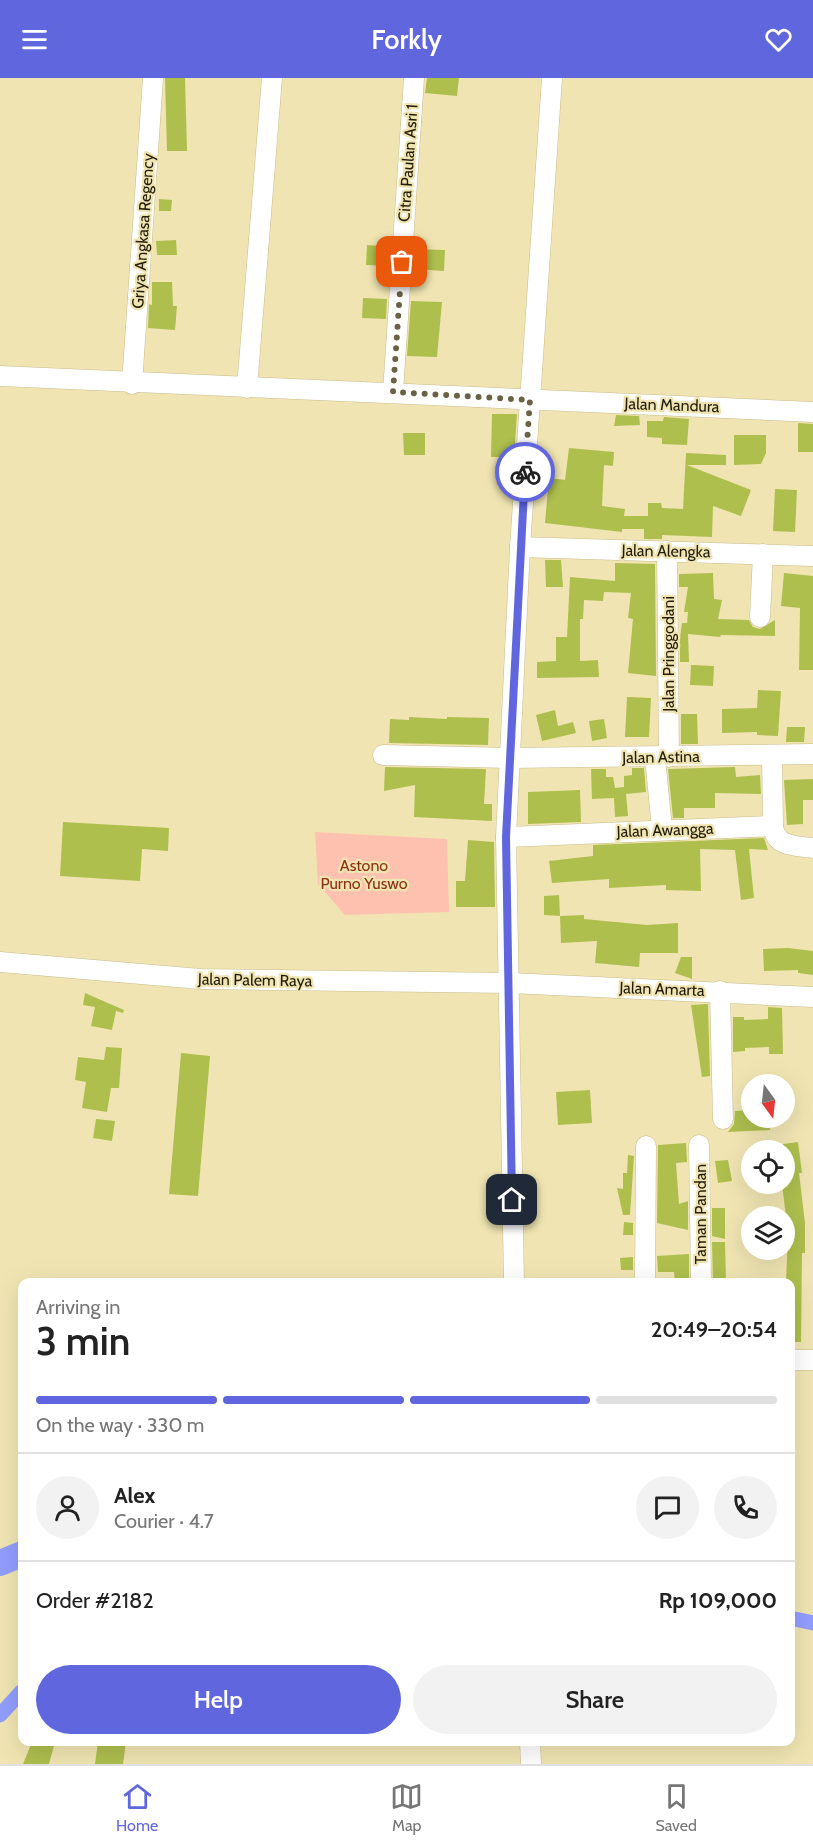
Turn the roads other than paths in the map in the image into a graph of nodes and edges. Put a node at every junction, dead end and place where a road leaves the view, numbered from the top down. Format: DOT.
graph roads {
  1 [pos="153,78"];
  2 [pos="272,78"];
  3 [pos="414,78"];
  4 [pos="552,78"];
  5 [pos="0,376"];
  6 [pos="132,384"];
  7 [pos="247,388"];
  8 [pos="393,392"];
  9 [pos="530,400"];
  10 [pos="813,412"];
  11 [pos="520,547"];
  12 [pos="667,551"];
  13 [pos="763,554"];
  14 [pos="813,556"];
  15 [pos="760,617"];
  16 [pos="813,754"];
  17 [pos="383,755"];
  18 [pos="772,755"];
  19 [pos="662,757"];
  20 [pos="509,758"];
  21 [pos="773,826"];
  22 [pos="662,829"];
  23 [pos="506,837"];
  24 [pos="813,848"];
  25 [pos="0,962"];
  26 [pos="510,983"];
  27 [pos="720,991"];
  28 [pos="813,997"];
  29 [pos="723,1119"];
  30 [pos="699,1145"];
  31 [pos="645,1146"];
  32 [pos="514,1278"];
  33 [pos="645,1278"];
  34 [pos="700,1278"];
  35 [pos="795,1360"];
  36 [pos="813,1360"];
  37 [pos="530,1746"];
  38 [pos="531,1764"];
  1 -- 6 [label="street, Griya Angkasa Regency"];
  2 -- 7 [label="street"];
  3 -- 8 [label="street, Citra Paulan Asri 1"];
  4 -- 9 [label="street"];
  5 -- 6 [label="street, Jalan Mandura"];
  6 -- 7 [label="street, Jalan Mandura"];
  7 -- 8 [label="street, Jalan Mandura"];
  8 -- 9 [label="street, Jalan Mandura"];
  9 -- 10 [label="street, Jalan Mandura"];
  9 -- 11 [label="street"];
  11 -- 12 [label="street, Jalan Alengka"];
  11 -- 20 [label="street"];
  12 -- 13 [label="street, Jalan Alengka"];
  12 -- 19 [label="street, Jalan Pringgodani"];
  13 -- 14 [label="street, Jalan Alengka"];
  13 -- 15 [label="street"];
  16 -- 18 [label="street, Jalan Astina"];
  17 -- 20 [label="street, Jalan Astina"];
  18 -- 19 [label="street, Jalan Astina"];
  18 -- 21 [label="street"];
  19 -- 20 [label="street, Jalan Astina"];
  19 -- 22 [label="street, Jalan Pringgodani"];
  20 -- 23 [label="street"];
  21 -- 22 [label="street, Jalan Awangga"];
  21 -- 24 [label="street"];
  22 -- 23 [label="street, Jalan Awangga"];
  23 -- 26 [label="street"];
  25 -- 26 [label="street, Jalan Palem Raya"];
  26 -- 27 [label="street, Jalan Amarta"];
  26 -- 32 [label="street"];
  27 -- 28 [label="street, Jalan Amarta"];
  27 -- 29 [label="street"];
  30 -- 34 [label="street, Taman Pandan"];
  31 -- 33 [label="street"];
  35 -- 36 [label="street"];
  37 -- 38 [label="street"];
}
